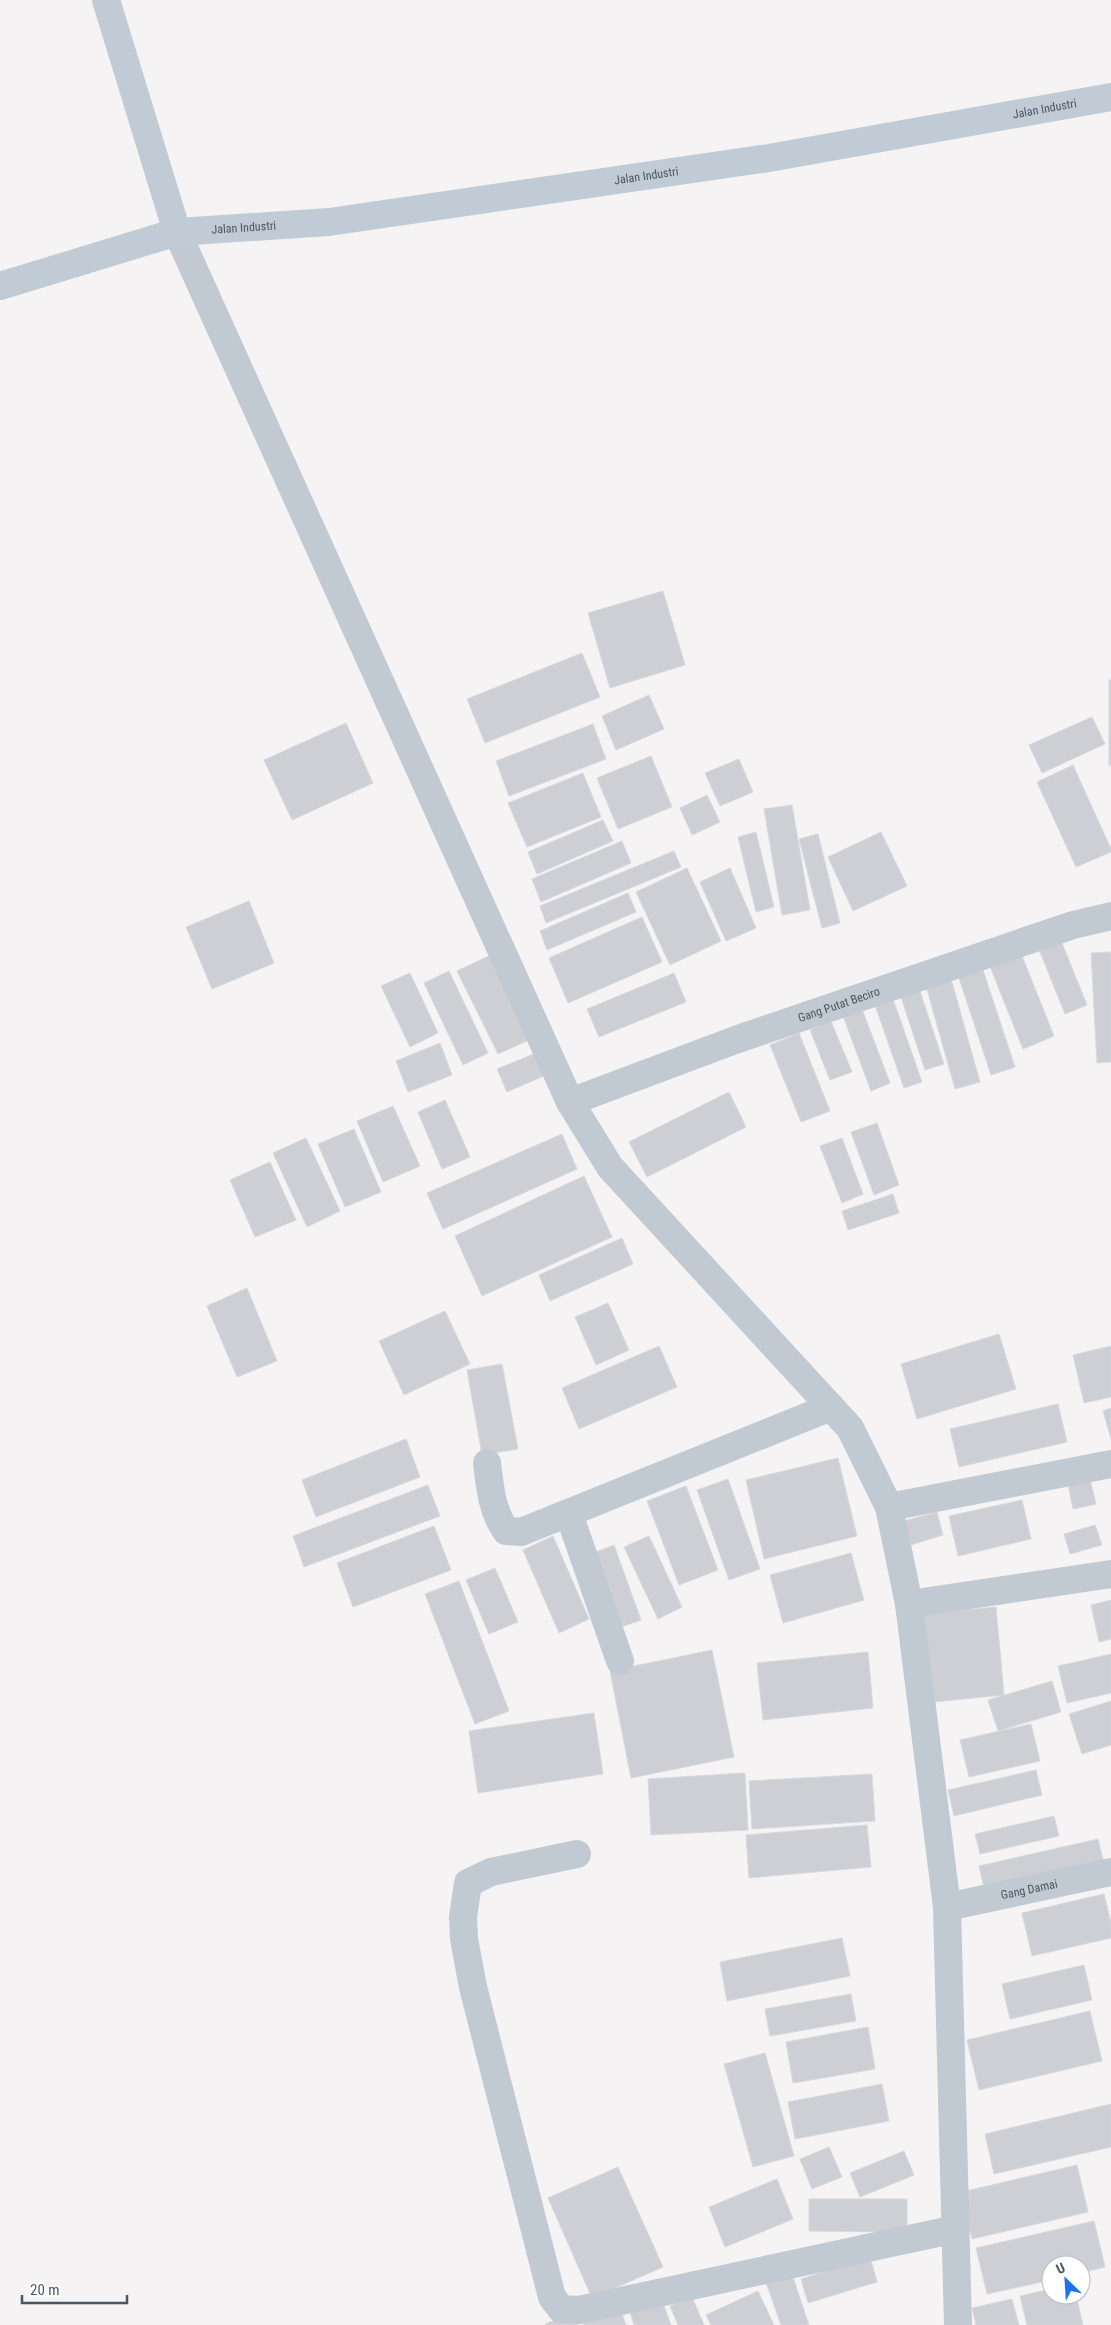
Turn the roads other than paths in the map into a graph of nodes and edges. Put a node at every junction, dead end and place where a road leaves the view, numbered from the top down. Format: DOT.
graph roads {
  1 [pos="106,0"];
  2 [pos="1111,97"];
  3 [pos="177,232"];
  4 [pos="0,286"];
  5 [pos="1111,916"];
  6 [pos="570,1102"];
  7 [pos="831,1407"];
  8 [pos="487,1464"];
  9 [pos="1111,1464"];
  10 [pos="889,1507"];
  11 [pos="568,1514"];
  12 [pos="1111,1574"];
  13 [pos="909,1604"];
  14 [pos="620,1661"];
  15 [pos="577,1854"];
  16 [pos="1111,1872"];
  17 [pos="946,1907"];
  18 [pos="956,2229"];
  19 [pos="958,2325"];
  1 -- 3 [label="street"];
  2 -- 3 [label="street, Jalan Industri"];
  3 -- 4 [label="street, Jalan Industri"];
  3 -- 6 [label="street"];
  5 -- 6 [label="street, Gang Putat Beciro"];
  6 -- 7 [label="street"];
  7 -- 10 [label="street"];
  7 -- 11 [label="street"];
  8 -- 11 [label="street"];
  9 -- 10 [label="street"];
  10 -- 13 [label="street"];
  11 -- 14 [label="street"];
  12 -- 13 [label="street"];
  13 -- 17 [label="street"];
  15 -- 18 [label="street"];
  16 -- 17 [label="street, Gang Damai"];
  17 -- 18 [label="street"];
  18 -- 19 [label="street"];
}
